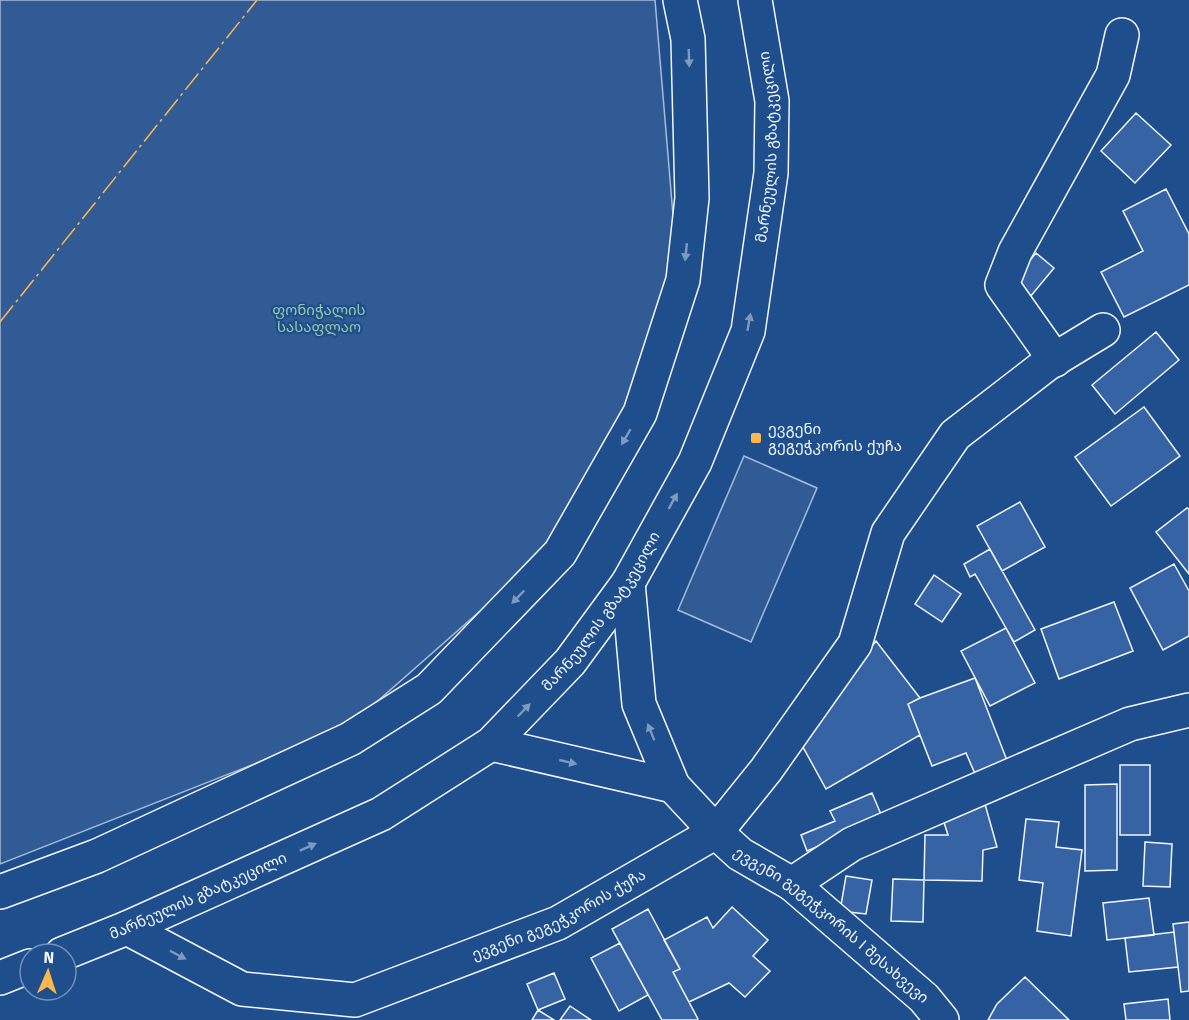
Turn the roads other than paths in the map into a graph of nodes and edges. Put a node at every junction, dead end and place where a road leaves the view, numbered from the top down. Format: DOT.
graph roads {
  1 [pos="680,0"];
  2 [pos="755,0"];
  3 [pos="1122,35"];
  4 [pos="1103,330"];
  5 [pos="1055,360"];
  6 [pos="628,582"];
  7 [pos="1189,710"];
  8 [pos="491,744"];
  9 [pos="673,786"];
  10 [pos="716,832"];
  11 [pos="792,884"];
  12 [pos="0,892"];
  13 [pos="127,928"];
  14 [pos="78,948"];
  15 [pos="18,971"];
  16 [pos="0,978"];
  17 [pos="353,1010"];
  18 [pos="942,1020"];
  1 -- 12 [label="main road, one-way"];
  6 -- 2 [label="main road, მარნეულის გზატკეცილი, one-way"];
  3 -- 5 [label="main road"];
  4 -- 5 [label="main road"];
  5 -- 10 [label="main road"];
  8 -- 6 [label="main road, მარნეულის გზატკეცილი, one-way"];
  9 -- 6 [label="main road, one-way"];
  7 -- 11 [label="main road"];
  8 -- 9 [label="main road, one-way"];
  13 -- 8 [label="main road, მარნეულის გზატკეცილი, one-way"];
  9 -- 10 [label="main road"];
  10 -- 11 [label="main road, ევგენი გეგეჭკორის I შესახვევი"];
  10 -- 17 [label="main road, ევგენი გეგეჭკორის ქუჩა"];
  11 -- 18 [label="main road, ევგენი გეგეჭკორის I შესახვევი"];
  13 -- 14 [label="main road, მარნეულის გზატკეცილი"];
  13 -- 17 [label="main road, one-way"];
  15 -- 16 [label="main road"];
}
